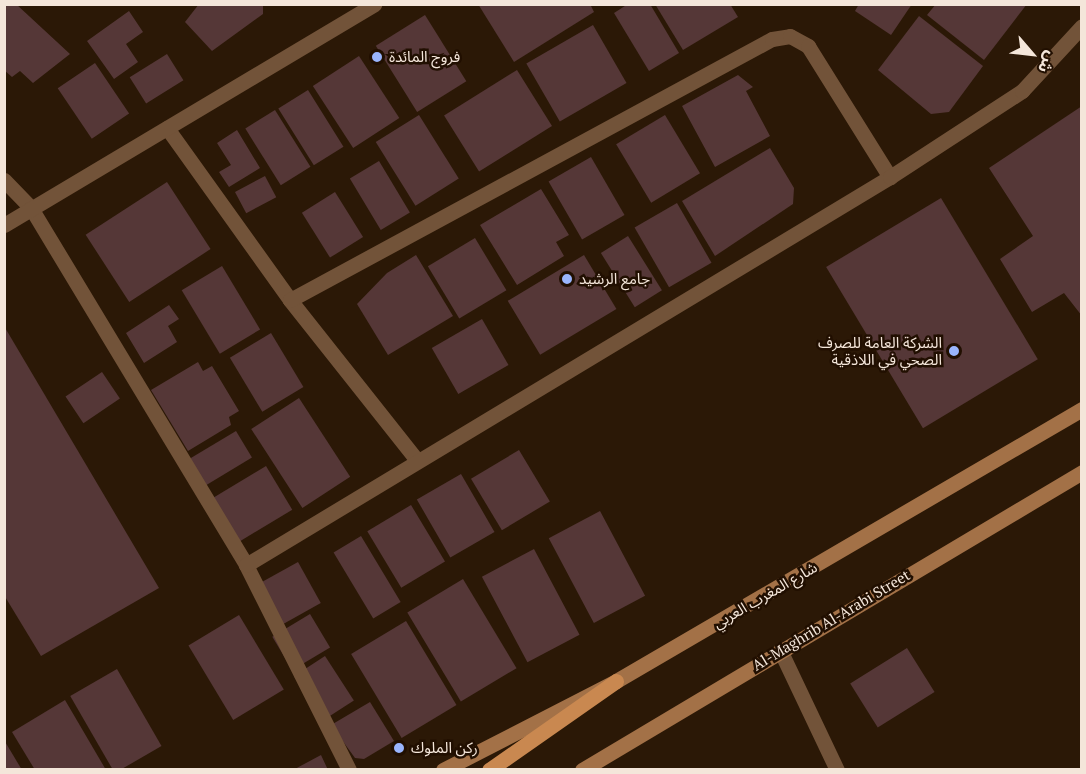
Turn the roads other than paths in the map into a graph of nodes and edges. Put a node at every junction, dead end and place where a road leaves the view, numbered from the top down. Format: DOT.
graph roads {
  1 [pos="368,6"];
  2 [pos="1082,26"];
  3 [pos="166,128"];
  4 [pos="890,177"];
  5 [pos="4,180"];
  6 [pos="31,208"];
  7 [pos="4,225"];
  8 [pos="290,300"];
  9 [pos="1082,409"];
  10 [pos="416,459"];
  11 [pos="1082,472"];
  12 [pos="246,565"];
  13 [pos="780,650"];
  14 [pos="616,681"];
  15 [pos="349,770"];
  16 [pos="443,770"];
  17 [pos="489,770"];
  18 [pos="582,770"];
  19 [pos="837,770"];
  1 -- 3 [label="street"];
  2 -- 4 [label="street"];
  3 -- 6 [label="street"];
  3 -- 8 [label="street"];
  4 -- 8 [label="street"];
  4 -- 10 [label="street"];
  5 -- 6 [label="street"];
  6 -- 7 [label="street"];
  6 -- 12 [label="street"];
  8 -- 10 [label="street"];
  9 -- 14 [label="main road, شارع المغرب العربي"];
  10 -- 12 [label="street"];
  11 -- 13 [label="main road, Al-Maghrib Al-Arabi Street"];
  12 -- 15 [label="street"];
  13 -- 18 [label="main road, Al-Maghrib Al-Arabi Street"];
  13 -- 19 [label="street"];
  14 -- 16 [label="main road, شارع المغرب العربي"];
  14 -- 17 [label="main road"];
}
